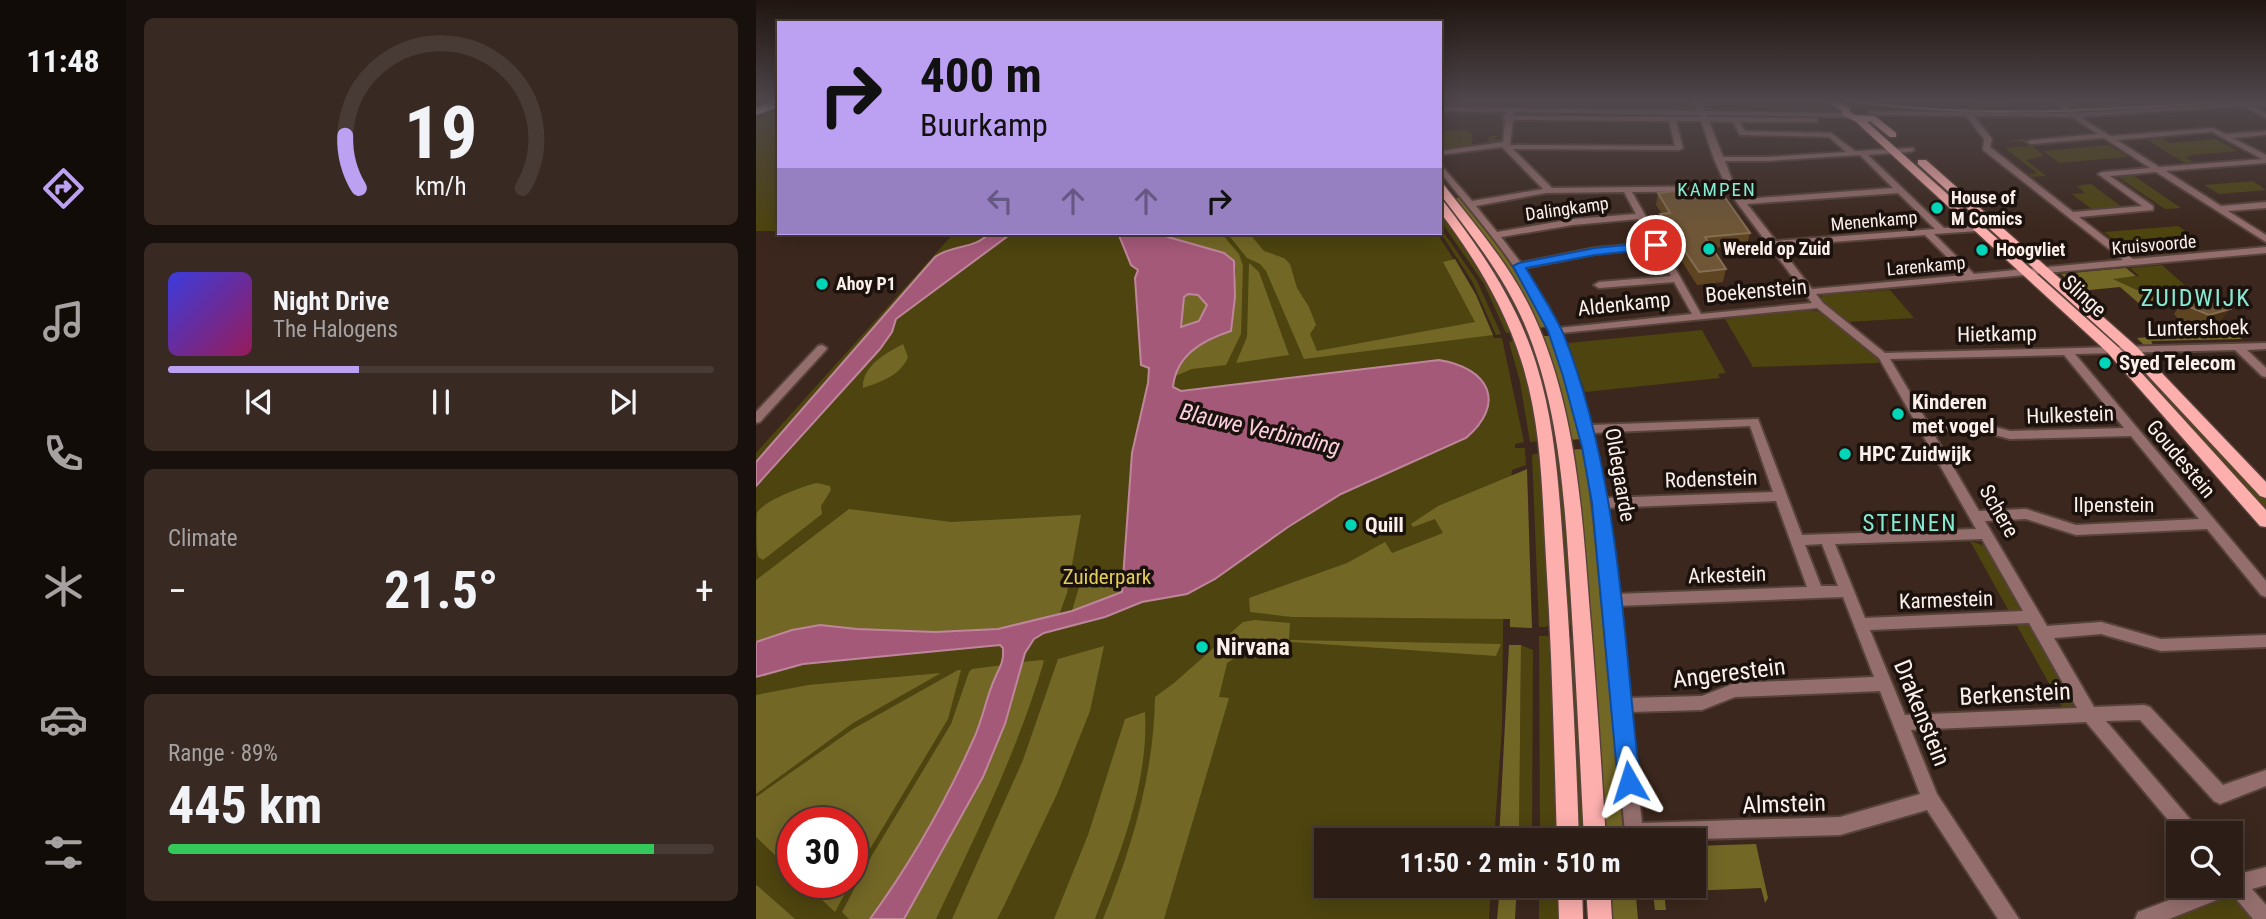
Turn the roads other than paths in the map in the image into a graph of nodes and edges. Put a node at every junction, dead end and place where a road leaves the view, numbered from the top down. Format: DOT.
graph roads {
  1 [pos="1678,144"];
  2 [pos="1712,144"];
  3 [pos="1841,144"];
  4 [pos="1888,144"];
  5 [pos="1903,144"];
  6 [pos="1987,144"];
  7 [pos="2119,144"];
  8 [pos="2240,144"];
  9 [pos="1506,145"];
  10 [pos="1910,150"];
  11 [pos="1895,151"];
  12 [pos="1442,153"];
  13 [pos="1852,153"];
  14 [pos="1863,154"];
  15 [pos="1718,159"];
  16 [pos="2266,160"];
  17 [pos="1442,168"];
  18 [pos="2157,169"];
  19 [pos="1731,188"];
  20 [pos="1442,189"];
  21 [pos="1626,189"];
  22 [pos="1900,190"];
  23 [pos="1550,191"];
  24 [pos="1741,202"];
  25 [pos="1471,204"];
  26 [pos="2266,205"];
  27 [pos="1442,207"];
  28 [pos="2220,209"];
  29 [pos="2072,215"];
  30 [pos="1640,216"];
  31 [pos="1978,228"];
  32 [pos="1942,231"];
  33 [pos="1927,232"];
  34 [pos="1497,235"];
  35 [pos="2266,239"];
  36 [pos="1773,244"];
  37 [pos="1656,245"];
  38 [pos="2266,250"];
  39 [pos="2132,263"];
  40 [pos="1519,266"];
  41 [pos="2045,271"];
  42 [pos="2027,272"];
  43 [pos="1972,277"];
  44 [pos="1675,279"];
  45 [pos="1599,285"];
  46 [pos="1810,292"];
  47 [pos="1819,305"];
  48 [pos="1697,316"];
  49 [pos="1555,331"];
  50 [pos="2237,346"];
  51 [pos="2266,346"];
  52 [pos="822,348"];
  53 [pos="2112,349"];
  54 [pos="2130,349"];
  55 [pos="2067,351"];
  56 [pos="1883,356"];
  57 [pos="2266,373"];
  58 [pos="756,419"];
  59 [pos="1924,427"];
  60 [pos="1585,429"];
  61 [pos="2134,432"];
  62 [pos="2266,492"];
  63 [pos="1780,496"];
  64 [pos="1601,503"];
  65 [pos="1976,516"];
  66 [pos="2266,521"];
  67 [pos="2211,524"];
  68 [pos="1987,534"];
  69 [pos="1797,540"];
  70 [pos="1827,540"];
  71 [pos="1847,591"];
  72 [pos="2266,591"];
  73 [pos="1816,593"];
  74 [pos="1609,600"];
  75 [pos="2033,617"];
  76 [pos="1860,624"];
  77 [pos="2042,633"];
  78 [pos="2266,641"];
  79 [pos="1885,684"];
  80 [pos="1621,705"];
  81 [pos="2090,715"];
  82 [pos="1900,723"];
  83 [pos="2266,778"];
  84 [pos="1931,800"];
  85 [pos="2182,821"];
  86 [pos="1568,828"];
  87 [pos="1594,828"];
  88 [pos="1634,828"];
  89 [pos="1706,830"];
  90 [pos="2266,876"];
  91 [pos="2243,881"];
  92 [pos="2243,895"];
  93 [pos="1570,898"];
  94 [pos="1599,898"];
  95 [pos="2196,898"];
  96 [pos="1571,919"];
  97 [pos="1600,919"];
  98 [pos="2009,919"];
  99 [pos="2145,919"];
  100 [pos="2266,919"];
  1 -- 9 [label="street"];
  2 -- 15 [label="street, Schere"];
  3 -- 13 [label="street"];
  4 -- 11 [label="main road, Slinge"];
  5 -- 10 [label="main road, Slinge"];
  6 -- 29 [label="street"];
  7 -- 18 [label="street"];
  8 -- 16 [label="street"];
  9 -- 12 [label="street"];
  9 -- 23 [label="street"];
  10 -- 11 [label="street"];
  10 -- 41 [label="main road, Slinge"];
  11 -- 14 [label="street"];
  11 -- 31 [label="main road, Slinge"];
  13 -- 14 [label="street"];
  13 -- 15 [label="street"];
  14 -- 22 [label="street"];
  15 -- 19 [label="street, Schere"];
  16 -- 18 [label="street"];
  17 -- 25 [label="street, Oldegaarde"];
  18 -- 28 [label="street"];
  18 -- 29 [label="street"];
  19 -- 21 [label="street"];
  19 -- 24 [label="street, Schere"];
  20 -- 87 [label="main road"];
  21 -- 23 [label="street"];
  21 -- 30 [label="street"];
  22 -- 24 [label="street"];
  22 -- 32 [label="street"];
  23 -- 25 [label="street"];
  24 -- 36 [label="street, Schere"];
  25 -- 34 [label="street, Oldegaarde"];
  26 -- 28 [label="street"];
  27 -- 86 [label="main road"];
  28 -- 35 [label="street"];
  29 -- 39 [label="street"];
  30 -- 34 [label="street, Dalingkamp"];
  30 -- 37 [label="street"];
  31 -- 32 [label="street, Menenkamp"];
  31 -- 42 [label="main road, Slinge"];
  32 -- 33 [label="street, Menenkamp"];
  33 -- 36 [label="street, Menenkamp"];
  33 -- 43 [label="street"];
  34 -- 40 [label="street, Oldegaarde"];
  36 -- 46 [label="street, Schere"];
  37 -- 40 [label="street"];
  37 -- 44 [label="street"];
  38 -- 39 [label="street, Kruisvoorde"];
  39 -- 41 [label="street, Kruisvoorde"];
  40 -- 49 [label="street, Oldegaarde"];
  41 -- 42 [label="street, Larenkamp"];
  41 -- 54 [label="main road, Slinge"];
  42 -- 43 [label="street, Larenkamp"];
  42 -- 53 [label="main road, Slinge"];
  43 -- 46 [label="street, Larenkamp"];
  44 -- 45 [label="street"];
  44 -- 48 [label="street"];
  46 -- 47 [label="street, Schere"];
  47 -- 48 [label="street, Boekenstein"];
  47 -- 56 [label="street, Schere"];
  48 -- 49 [label="street, Aldenkamp"];
  49 -- 60 [label="street, Oldegaarde"];
  50 -- 51 [label="street, Luntershoek"];
  50 -- 54 [label="street, Luntershoek"];
  50 -- 57 [label="street"];
  52 -- 58 [label="street"];
  53 -- 54 [label="street, Luntershoek"];
  53 -- 55 [label="street, Hietkamp"];
  53 -- 66 [label="main road, Slinge"];
  54 -- 62 [label="main road, Slinge"];
  55 -- 56 [label="street, Hietkamp"];
  55 -- 61 [label="street, Goudestein"];
  56 -- 59 [label="street, Schere"];
  59 -- 61 [label="street, Hulkestein"];
  59 -- 65 [label="street, Schere"];
  60 -- 63 [label="street"];
  60 -- 64 [label="street, Oldegaarde"];
  61 -- 67 [label="street, Goudestein"];
  63 -- 64 [label="street, Rodenstein"];
  63 -- 69 [label="street"];
  64 -- 74 [label="street, Oldegaarde"];
  65 -- 67 [label="street, Ilpenstein"];
  65 -- 68 [label="street, Schere"];
  67 -- 72 [label="street, Goudestein"];
  68 -- 70 [label="street"];
  68 -- 75 [label="street, Schere"];
  69 -- 70 [label="street"];
  69 -- 73 [label="street"];
  70 -- 71 [label="street, Drakenstein"];
  71 -- 73 [label="street, Arkestein"];
  71 -- 76 [label="street, Drakenstein"];
  73 -- 74 [label="street, Arkestein"];
  74 -- 80 [label="street, Oldegaarde"];
  75 -- 76 [label="street, Karmestein"];
  75 -- 77 [label="street, Schere"];
  76 -- 79 [label="street, Drakenstein"];
  77 -- 78 [label="street"];
  77 -- 81 [label="street, Schere"];
  79 -- 80 [label="street, Angerestein"];
  79 -- 82 [label="street, Drakenstein"];
  80 -- 88 [label="street, Oldegaarde"];
  81 -- 82 [label="street, Berkenstein"];
  81 -- 83 [label="street, Berkenstein"];
  81 -- 85 [label="street, Schere"];
  82 -- 84 [label="street, Drakenstein"];
  84 -- 89 [label="street, Almstein"];
  84 -- 98 [label="street, Drakenstein"];
  90 -- 91 [label="street"];
  92 -- 100 [label="street"];
  93 -- 96 [label="main road"];
  94 -- 97 [label="main road"];
  95 -- 99 [label="street"];
}
